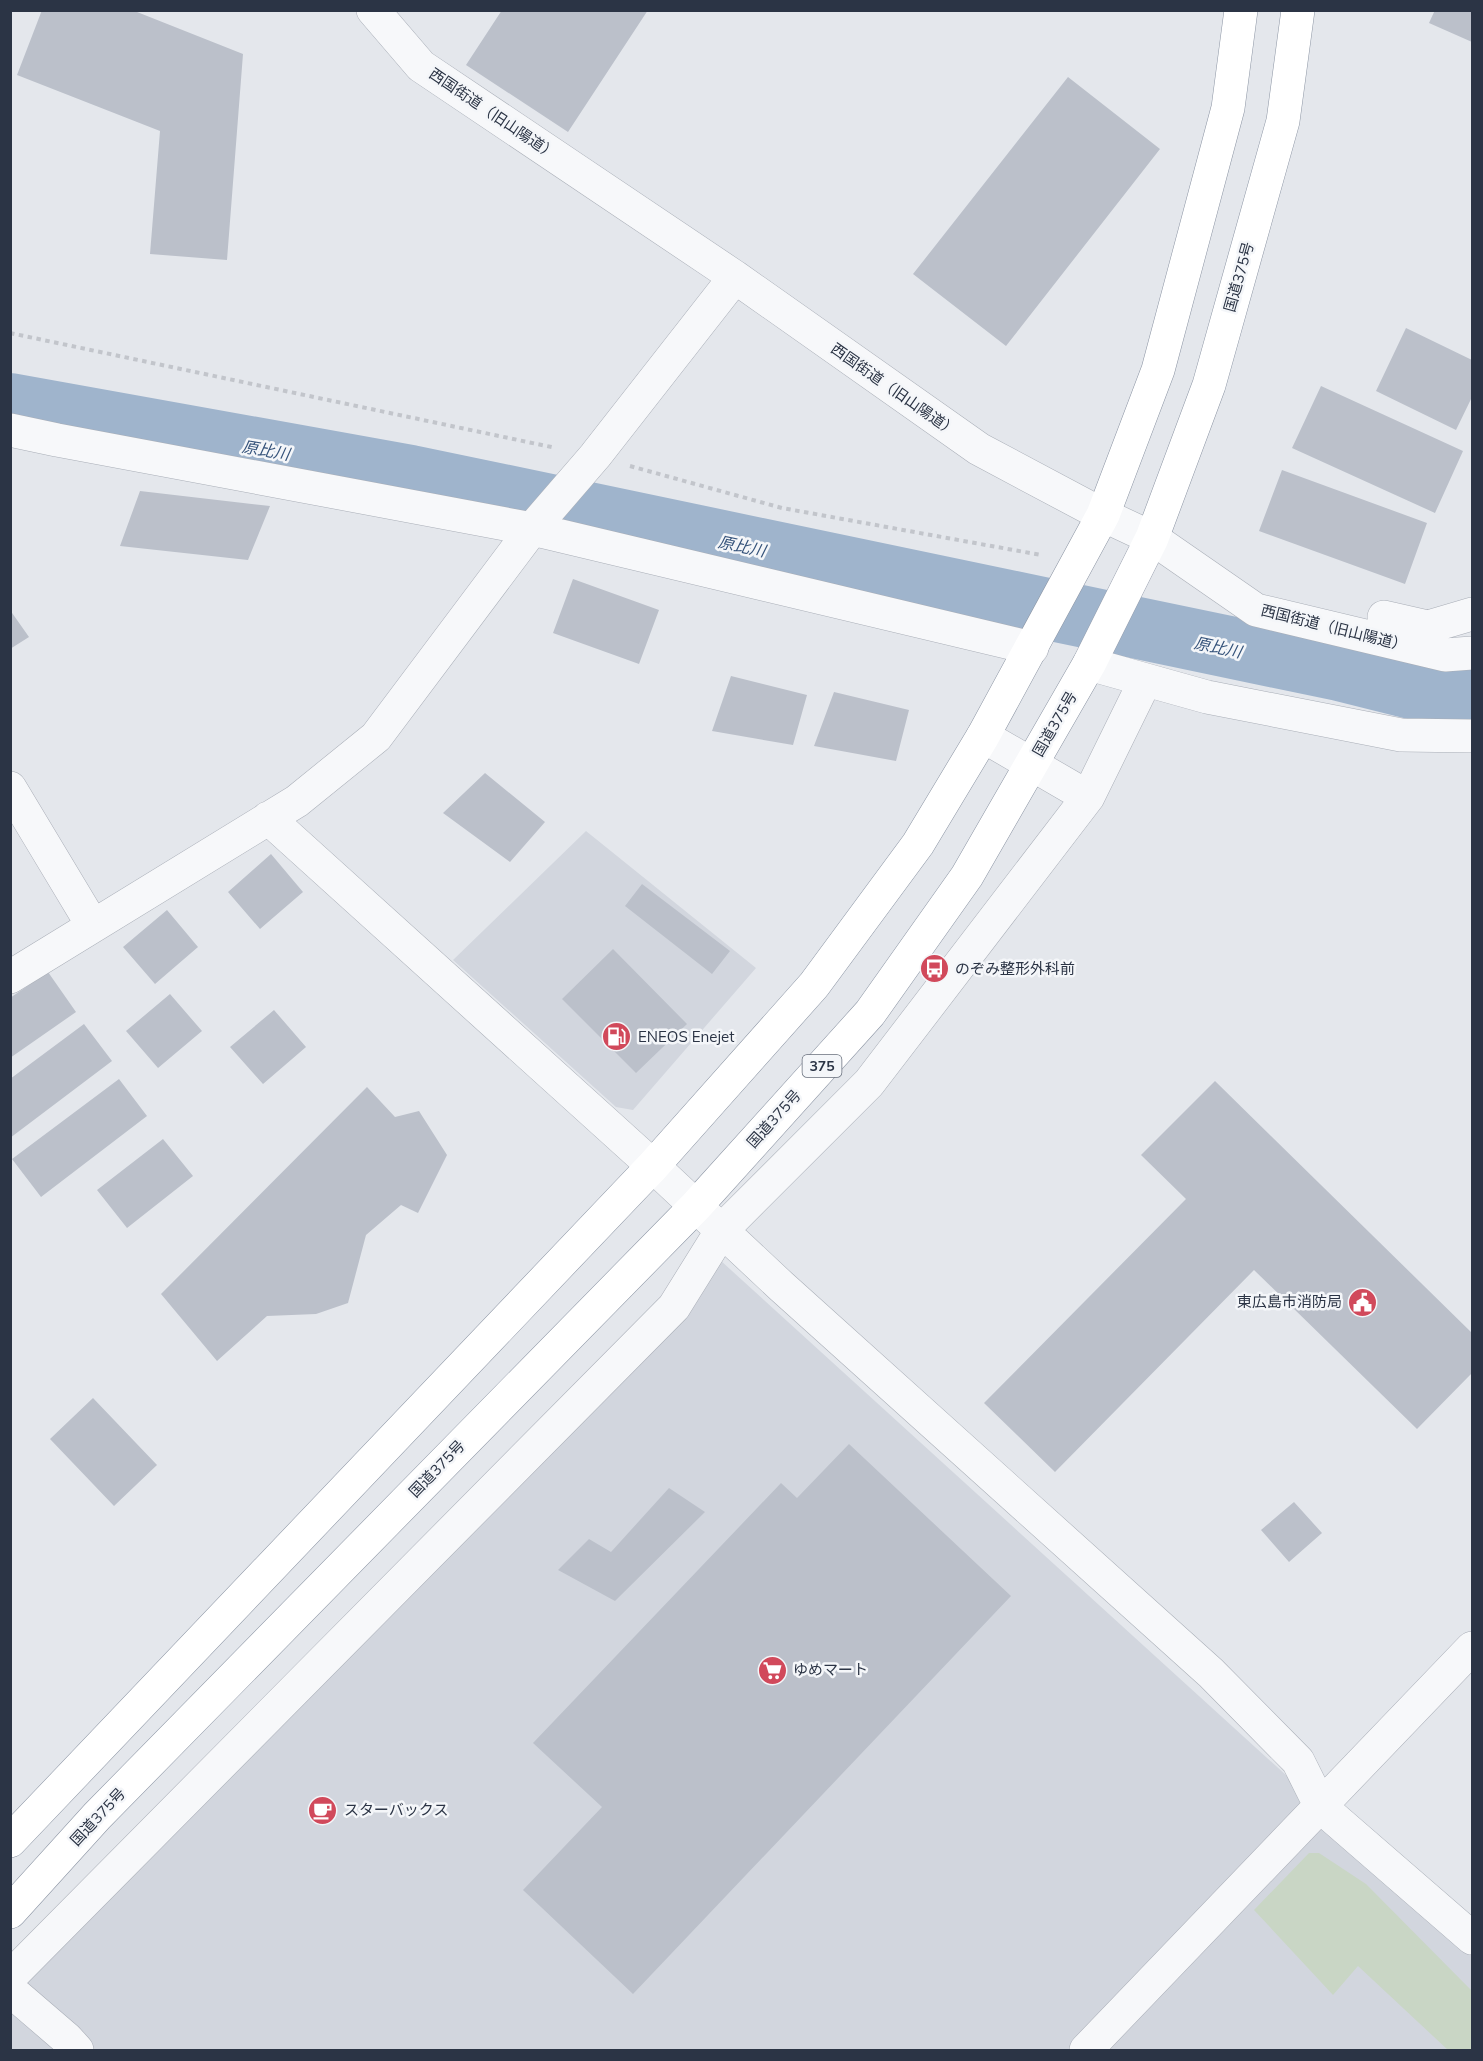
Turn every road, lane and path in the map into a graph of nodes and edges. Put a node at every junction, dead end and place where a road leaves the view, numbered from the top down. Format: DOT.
graph roads {
  1 [pos="373,10"];
  2 [pos="1241,10"];
  3 [pos="1298,10"];
  4 [pos="735,278"];
  5 [pos="10,333"];
  6 [pos="10,430"];
  7 [pos="588,464"];
  8 [pos="1103,515"];
  9 [pos="537,524"];
  10 [pos="1152,538"];
  11 [pos="1078,562"];
  12 [pos="1473,614"];
  13 [pos="1302,621"];
  14 [pos="1032,648"];
  15 [pos="1473,653"];
  16 [pos="1089,664"];
  17 [pos="1145,681"];
  18 [pos="983,736"];
  19 [pos="1473,736"];
  20 [pos="1033,763"];
  21 [pos="10,788"];
  22 [pos="1088,797"];
  23 [pos="268,818"];
  24 [pos="93,926"];
  25 [pos="10,976"];
  26 [pos="653,1166"];
  27 [pos="696,1206"];
  28 [pos="722,1230"];
  29 [pos="1473,1648"];
  30 [pos="1321,1807"];
  31 [pos="10,1841"];
  32 [pos="10,1912"];
  33 [pos="1473,1938"];
  34 [pos="10,1977"];
  35 [pos="10,1990"];
  36 [pos="77,2050"];
  37 [pos="1086,2050"];
  1 -- 4 [label="street, 西国街道（旧山陽道）"];
  2 -- 8 [label="highway"];
  3 -- 10 [label="highway, 国道375号 / 375"];
  4 -- 7 [label="street"];
  4 -- 8 [label="street, 西国街道（旧山陽道）"];
  5 -- 7 [label="path"];
  6 -- 9 [label="street"];
  7 -- 9 [label="street"];
  7 -- 11 [label="path"];
  8 -- 10 [label="street, 西国街道（旧山陽道）"];
  8 -- 11 [label="highway"];
  9 -- 14 [label="street"];
  9 -- 23 [label="street"];
  10 -- 13 [label="street, 西国街道（旧山陽道）"];
  10 -- 16 [label="highway, 国道375号 / 375"];
  11 -- 14 [label="highway"];
  12 -- 13 [label="street"];
  13 -- 15 [label="street, 西国街道（旧山陽道）"];
  14 -- 18 [label="highway"];
  16 -- 17 [label="street"];
  16 -- 20 [label="highway, 国道375号 / 375"];
  17 -- 19 [label="street"];
  17 -- 22 [label="street"];
  18 -- 20 [label="street"];
  18 -- 26 [label="highway"];
  20 -- 22 [label="street"];
  20 -- 27 [label="highway, 国道375号 / 375"];
  21 -- 24 [label="street"];
  22 -- 28 [label="street"];
  23 -- 24 [label="street"];
  23 -- 26 [label="street"];
  24 -- 25 [label="street"];
  26 -- 27 [label="street"];
  26 -- 31 [label="highway"];
  27 -- 28 [label="street"];
  27 -- 32 [label="highway, 国道375号 / 375"];
  28 -- 30 [label="street"];
  28 -- 34 [label="street"];
  29 -- 30 [label="street"];
  30 -- 33 [label="street"];
  30 -- 37 [label="street"];
  35 -- 36 [label="street"];
}
